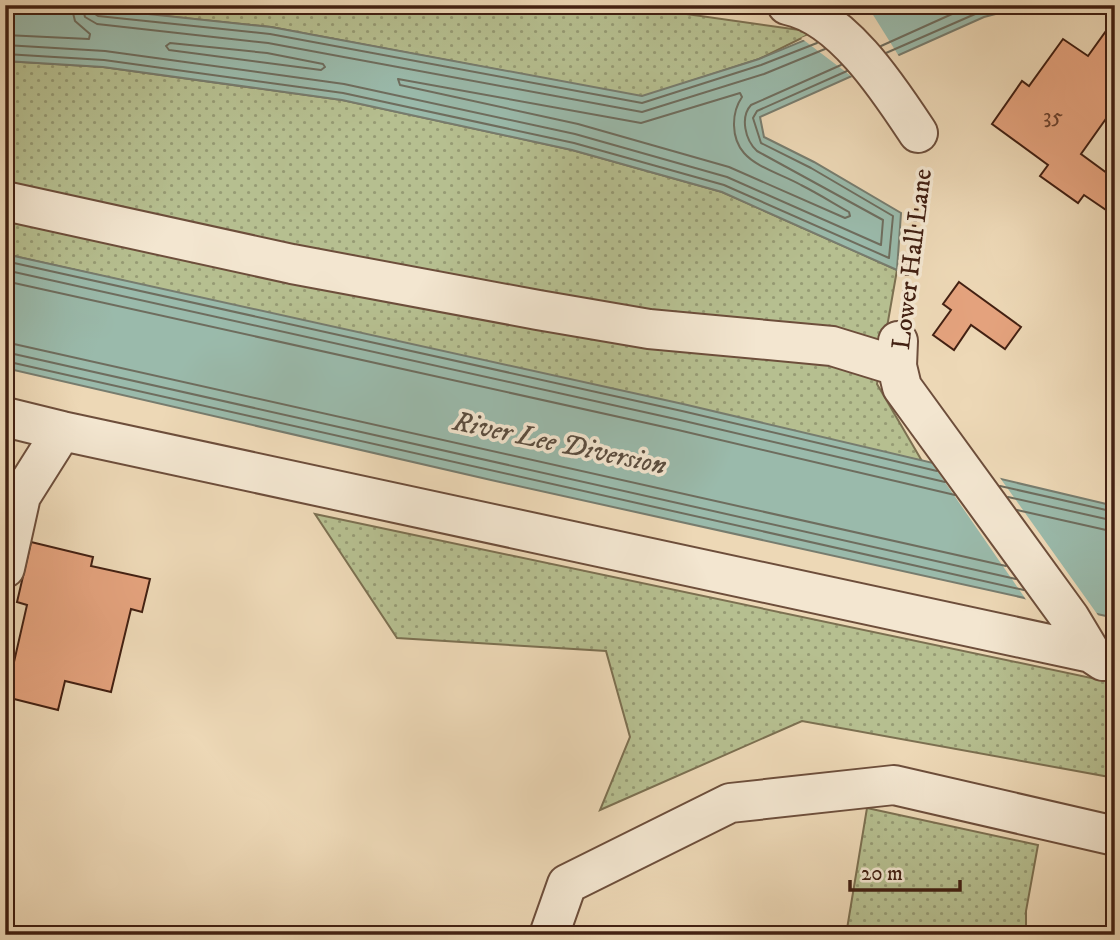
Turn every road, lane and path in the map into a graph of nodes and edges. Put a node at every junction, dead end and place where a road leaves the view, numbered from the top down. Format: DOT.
graph roads {
  1 [pos="787,5"];
  2 [pos="918,133"];
  3 [pos="5,201"];
  4 [pos="897,352"];
  5 [pos="5,417"];
  6 [pos="62,431"];
  7 [pos="13,498"];
  8 [pos="5,568"];
  9 [pos="1103,659"];
  10 [pos="1115,836"];
  11 [pos="549,935"];
  1 -- 2 [label="street, Lower Hall Lane"];
  2 -- 4 [label="path, Lower Hall Lane"];
  3 -- 4 [label="street"];
  4 -- 9 [label="street, Lower Hall Lane"];
  5 -- 6 [label="street"];
  6 -- 7 [label="street"];
  6 -- 9 [label="street"];
  7 -- 8 [label="street"];
  10 -- 11 [label="street"];
}
